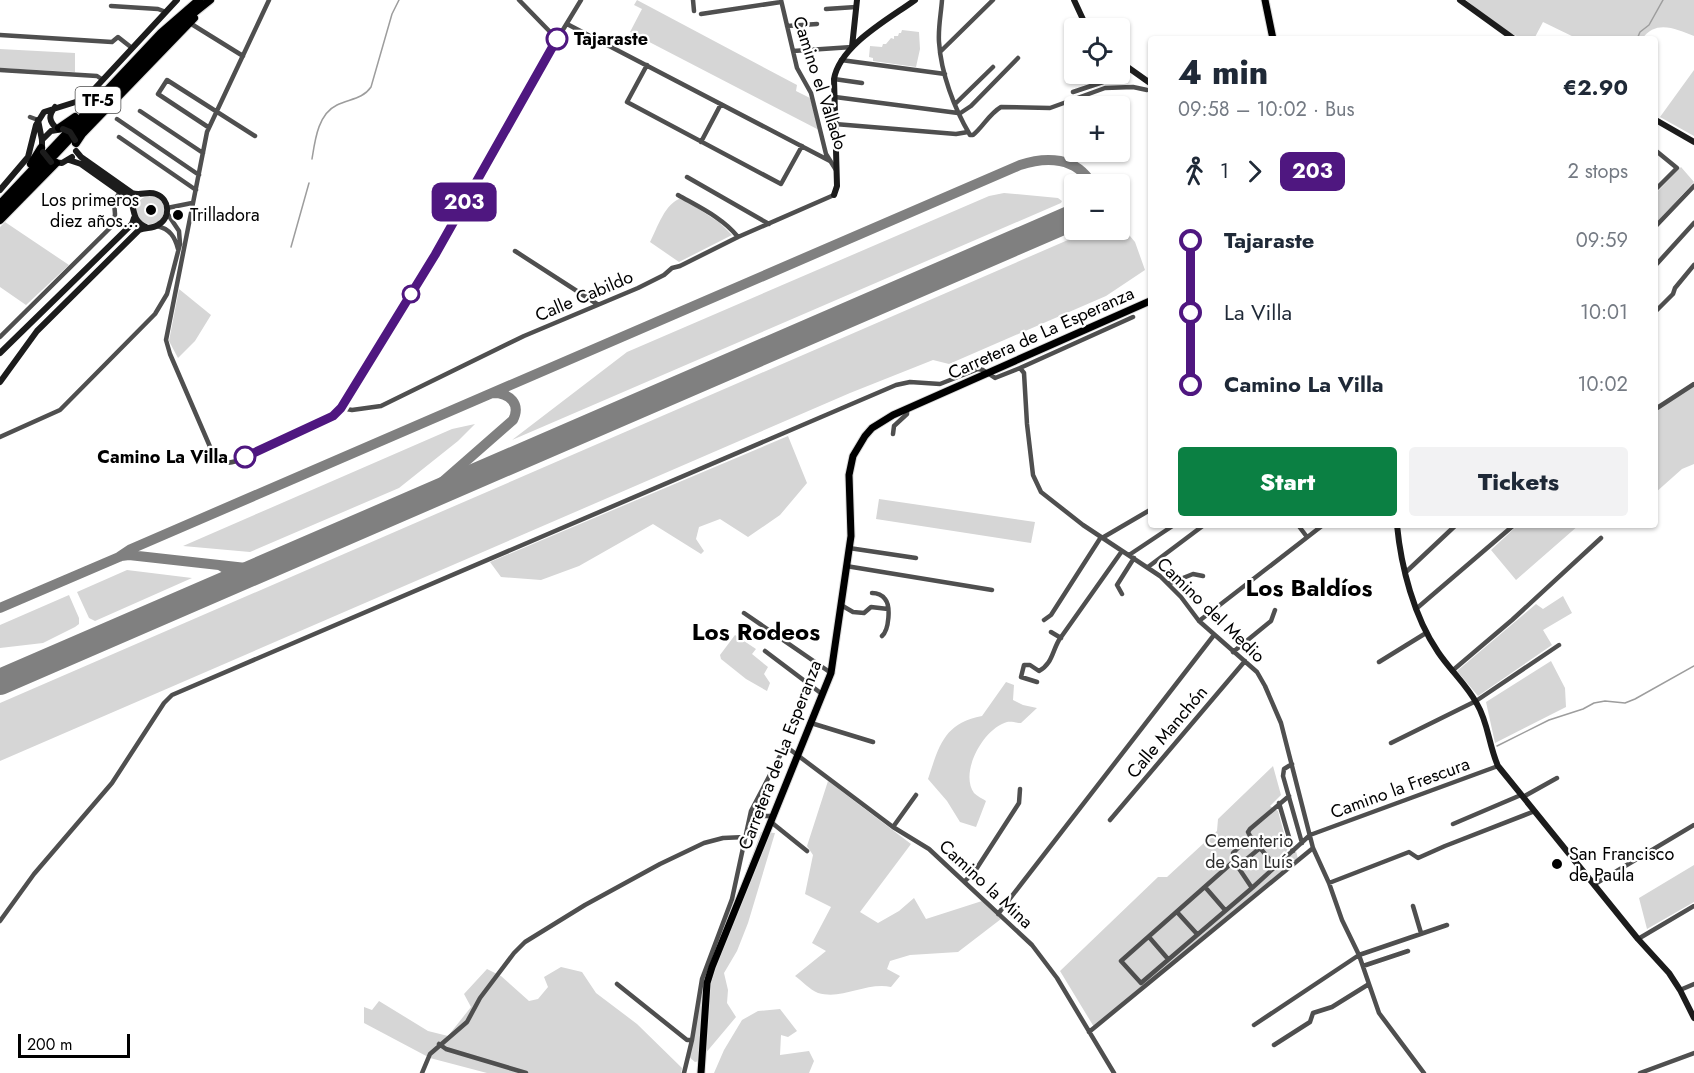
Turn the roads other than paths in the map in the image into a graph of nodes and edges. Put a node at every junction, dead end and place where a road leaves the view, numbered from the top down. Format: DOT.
graph roads {
  1 [pos="194,0"];
  2 [pos="199,0"];
  3 [pos="210,0"];
  4 [pos="217,0"];
  5 [pos="519,0"];
  6 [pos="581,0"];
  7 [pos="693,0"];
  8 [pos="915,0"];
  9 [pos="942,0"];
  10 [pos="993,0"];
  11 [pos="1074,0"];
  12 [pos="1265,0"];
  13 [pos="1460,0"];
  14 [pos="175,1"];
  15 [pos="268,1"];
  16 [pos="781,1"];
  17 [pos="857,4"];
  18 [pos="111,6"];
  19 [pos="826,9"];
  20 [pos="694,10"];
  21 [pos="166,12"];
  22 [pos="701,14"];
  23 [pos="1082,18"];
  24 [pos="567,24"];
  25 [pos="817,24"];
  26 [pos="193,25"];
  27 [pos="787,26"];
  28 [pos="0,35"];
  29 [pos="1272,36"];
  30 [pos="1510,36"];
  31 [pos="557,39"];
  32 [pos="852,47"];
  33 [pos="132,48"];
  34 [pos="793,51"];
  35 [pos="940,52"];
  36 [pos="243,56"];
  37 [pos="1018,58"];
  38 [pos="841,60"];
  39 [pos="646,64"];
  40 [pos="993,67"];
  41 [pos="1130,69"];
  42 [pos="0,70"];
  43 [pos="945,74"];
  44 [pos="834,79"];
  45 [pos="103,80"];
  46 [pos="1148,82"];
  47 [pos="862,83"];
  48 [pos="1097,84"];
  49 [pos="1147,90"];
  50 [pos="1073,92"];
  51 [pos="835,98"];
  52 [pos="721,104"];
  53 [pos="955,104"];
  54 [pos="55,107"];
  55 [pos="140,111"];
  56 [pos="216,111"];
  57 [pos="959,114"];
  58 [pos="30,117"];
  59 [pos="117,119"];
  60 [pos="38,120"];
  61 [pos="1658,121"];
  62 [pos="836,124"];
  63 [pos="208,127"];
  64 [pos="60,129"];
  65 [pos="969,134"];
  66 [pos="255,136"];
  67 [pos="119,138"];
  68 [pos="701,142"];
  69 [pos="1694,142"];
  70 [pos="76,145"];
  71 [pos="802,146"];
  72 [pos="42,147"];
  73 [pos="825,148"];
  74 [pos="836,151"];
  75 [pos="1658,152"];
  76 [pos="202,153"];
  77 [pos="824,155"];
  78 [pos="69,160"];
  79 [pos="54,162"];
  80 [pos="837,173"];
  81 [pos="199,176"];
  82 [pos="687,177"];
  83 [pos="1694,186"];
  84 [pos="1658,187"];
  85 [pos="0,190"];
  86 [pos="196,190"];
  87 [pos="120,192"];
  88 [pos="142,195"];
  89 [pos="678,195"];
  90 [pos="834,195"];
  91 [pos="0,197"];
  92 [pos="192,203"];
  93 [pos="0,204"];
  94 [pos="133,206"];
  95 [pos="167,210"];
  96 [pos="0,213"];
  97 [pos="134,218"];
  98 [pos="0,220"];
  99 [pos="1694,223"];
  100 [pos="769,224"];
  101 [pos="1658,224"];
  102 [pos="158,226"];
  103 [pos="146,227"];
  104 [pos="738,237"];
  105 [pos="178,249"];
  106 [pos="515,251"];
  107 [pos="1658,263"];
  108 [pos="1694,265"];
  109 [pos="1148,302"];
  110 [pos="597,304"];
  111 [pos="1658,309"];
  112 [pos="1133,317"];
  113 [pos="0,337"];
  114 [pos="0,353"];
  115 [pos="1020,368"];
  116 [pos="988,373"];
  117 [pos="0,382"];
  118 [pos="1694,384"];
  119 [pos="1658,407"];
  120 [pos="341,408"];
  121 [pos="907,409"];
  122 [pos="893,434"];
  123 [pos="0,437"];
  124 [pos="1148,511"];
  125 [pos="1170,528"];
  126 [pos="1200,528"];
  127 [pos="1300,528"];
  128 [pos="1319,528"];
  129 [pos="1398,528"];
  130 [pos="1453,528"];
  131 [pos="1510,528"];
  132 [pos="1306,537"];
  133 [pos="1102,538"];
  134 [pos="1601,538"];
  135 [pos="849,548"];
  136 [pos="1122,551"];
  137 [pos="1131,557"];
  138 [pos="916,558"];
  139 [pos="846,566"];
  140 [pos="1148,567"];
  141 [pos="1406,572"];
  142 [pos="1203,576"];
  143 [pos="1168,584"];
  144 [pos="992,590"];
  145 [pos="872,593"];
  146 [pos="1122,594"];
  147 [pos="841,605"];
  148 [pos="888,609"];
  149 [pos="1416,609"];
  150 [pos="1275,610"];
  151 [pos="744,613"];
  152 [pos="1044,620"];
  153 [pos="1199,621"];
  154 [pos="1051,632"];
  155 [pos="1426,633"];
  156 [pos="1214,635"];
  157 [pos="882,636"];
  158 [pos="1061,638"];
  159 [pos="1559,645"];
  160 [pos="765,651"];
  161 [pos="1233,651"];
  162 [pos="1245,661"];
  163 [pos="1379,662"];
  164 [pos="1452,671"];
  165 [pos="831,673"];
  166 [pos="1037,682"];
  167 [pos="822,694"];
  168 [pos="1476,702"];
  169 [pos="811,723"];
  170 [pos="873,742"];
  171 [pos="1391,743"];
  172 [pos="798,755"];
  173 [pos="1292,764"];
  174 [pos="1498,766"];
  175 [pos="1557,778"];
  176 [pos="1020,789"];
  177 [pos="916,795"];
  178 [pos="1289,796"];
  179 [pos="1522,796"];
  180 [pos="1279,803"];
  181 [pos="1535,811"];
  182 [pos="773,819"];
  183 [pos="1110,820"];
  184 [pos="1453,824"];
  185 [pos="1694,825"];
  186 [pos="748,826"];
  187 [pos="893,827"];
  188 [pos="1310,835"];
  189 [pos="1250,836"];
  190 [pos="745,837"];
  191 [pos="1302,843"];
  192 [pos="1260,848"];
  193 [pos="1313,849"];
  194 [pos="807,851"];
  195 [pos="1293,851"];
  196 [pos="1234,861"];
  197 [pos="1276,867"];
  198 [pos="965,881"];
  199 [pos="1329,883"];
  200 [pos="1595,884"];
  201 [pos="1205,887"];
  202 [pos="1252,888"];
  203 [pos="1413,906"];
  204 [pos="1694,906"];
  205 [pos="1226,910"];
  206 [pos="1177,912"];
  207 [pos="998,914"];
  208 [pos="0,921"];
  209 [pos="1447,925"];
  210 [pos="1421,933"];
  211 [pos="1197,934"];
  212 [pos="1149,937"];
  213 [pos="1638,939"];
  214 [pos="1408,951"];
  215 [pos="1359,954"];
  216 [pos="1168,959"];
  217 [pos="1363,966"];
  218 [pos="617,984"];
  219 [pos="1369,984"];
  220 [pos="1694,984"];
  221 [pos="1680,990"];
  222 [pos="1694,1018"];
  223 [pos="1254,1025"];
  224 [pos="1089,1032"];
  225 [pos="692,1040"];
  226 [pos="439,1044"];
  227 [pos="1274,1045"];
  228 [pos="1694,1053"];
  229 [pos="422,1073"];
  230 [pos="526,1073"];
  231 [pos="684,1073"];
  232 [pos="701,1073"];
  233 [pos="1114,1073"];
  234 [pos="1424,1073"];
  235 [pos="1640,1073"];
  1 -- 64 [label="highway"];
  2 -- 93 [label="highway, TF-5"];
  3 -- 96 [label="highway, TF-5"];
  4 -- 70 [label="highway"];
  5 -- 31 [label="street"];
  6 -- 24 [label="street"];
  7 -- 20 [label="street"];
  8 -- 32 [label="main road"];
  9 -- 35 [label="street"];
  10 -- 35 [label="street"];
  11 -- 23 [label="main road"];
  12 -- 29 [label="main road"];
  13 -- 30 [label="main road"];
  14 -- 21 [label="main road"];
  15 -- 36 [label="street"];
  16 -- 22 [label="street"];
  16 -- 27 [label="street, Camino el Vallado"];
  17 -- 19 [label="street"];
  17 -- 32 [label="main road"];
  18 -- 21 [label="street"];
  21 -- 33 [label="main road"];
  24 -- 31 [label="street"];
  24 -- 39 [label="street"];
  25 -- 27 [label="street"];
  26 -- 36 [label="street"];
  27 -- 34 [label="street, Camino el Vallado"];
  28 -- 33 [label="street"];
  31 -- 120 [label="street"];
  32 -- 34 [label="street"];
  32 -- 38 [label="main road"];
  33 -- 45 [label="main road"];
  34 -- 73 [label="street, Camino el Vallado"];
  35 -- 43 [label="street"];
  36 -- 56 [label="street"];
  37 -- 57 [label="street"];
  38 -- 43 [label="street"];
  38 -- 44 [label="main road"];
  39 -- 52 [label="street"];
  39 -- 68 [label="street"];
  40 -- 53 [label="street"];
  41 -- 46 [label="main road"];
  42 -- 45 [label="street"];
  43 -- 53 [label="street"];
  44 -- 47 [label="street"];
  44 -- 51 [label="main road"];
  45 -- 54 [label="main road"];
  48 -- 50 [label="street"];
  49 -- 65 [label="street"];
  51 -- 57 [label="street"];
  51 -- 62 [label="main road"];
  52 -- 68 [label="street"];
  52 -- 71 [label="street"];
  53 -- 57 [label="street"];
  54 -- 60 [label="main road"];
  54 -- 64 [label="main road"];
  55 -- 76 [label="street"];
  56 -- 63 [label="street"];
  56 -- 63 [label="street"];
  56 -- 66 [label="street"];
  57 -- 65 [label="street"];
  58 -- 60 [label="street"];
  59 -- 81 [label="street"];
  60 -- 72 [label="main road"];
  60 -- 85 [label="main road"];
  61 -- 69 [label="main road"];
  62 -- 65 [label="street"];
  62 -- 74 [label="main road"];
  63 -- 76 [label="street"];
  64 -- 70 [label="main road, bridge"];
  64 -- 72 [label="main road"];
  67 -- 86 [label="street"];
  68 -- 71 [label="street"];
  70 -- 78 [label="main road"];
  70 -- 88 [label="main road"];
  71 -- 77 [label="street"];
  72 -- 79 [label="main road, bridge"];
  72 -- 91 [label="highway"];
  73 -- 74 [label="street"];
  73 -- 77 [label="street, Camino el Vallado"];
  74 -- 77 [label="street"];
  74 -- 80 [label="main road"];
  75 -- 84 [label="street"];
  76 -- 81 [label="street"];
  77 -- 80 [label="street, Camino el Vallado"];
  78 -- 79 [label="main road"];
  78 -- 87 [label="main road"];
  79 -- 98 [label="highway"];
  80 -- 90 [label="main road"];
  81 -- 86 [label="street"];
  82 -- 100 [label="street"];
  83 -- 101 [label="street"];
  86 -- 92 [label="street"];
  87 -- 94 [label="main road"];
  87 -- 113 [label="street"];
  88 -- 94 [label="main road"];
  88 -- 95 [label="main road"];
  89 -- 104 [label="street"];
  90 -- 100 [label="street, Calle Cabildo"];
  92 -- 95 [label="street"];
  92 -- 120 [label="street"];
  94 -- 97 [label="main road"];
  95 -- 102 [label="main road"];
  95 -- 105 [label="street"];
  97 -- 103 [label="main road"];
  97 -- 114 [label="main road"];
  99 -- 107 [label="street"];
  100 -- 104 [label="street, Calle Cabildo"];
  102 -- 103 [label="main road"];
  102 -- 105 [label="street"];
  103 -- 117 [label="main road"];
  104 -- 110 [label="street, Calle Cabildo"];
  105 -- 123 [label="street"];
  106 -- 110 [label="street"];
  108 -- 111 [label="street"];
  109 -- 116 [label="main road, Carretera de La Esperanza"];
  110 -- 120 [label="street, Calle Cabildo"];
  112 -- 115 [label="street"];
  115 -- 116 [label="street"];
  115 -- 133 [label="street, Camino del Medio"];
  116 -- 121 [label="main road, Carretera de La Esperanza"];
  116 -- 208 [label="street"];
  118 -- 119 [label="street"];
  121 -- 122 [label="street"];
  121 -- 135 [label="main road, Carretera de La Esperanza"];
  124 -- 133 [label="street"];
  125 -- 137 [label="street"];
  126 -- 140 [label="street"];
  127 -- 132 [label="street"];
  128 -- 132 [label="street"];
  129 -- 141 [label="main road"];
  130 -- 141 [label="street"];
  131 -- 149 [label="street"];
  132 -- 153 [label="street"];
  133 -- 136 [label="street, Camino del Medio"];
  133 -- 152 [label="street"];
  134 -- 164 [label="street"];
  135 -- 138 [label="street"];
  135 -- 139 [label="main road, Carretera de La Esperanza"];
  136 -- 137 [label="street, Camino del Medio"];
  136 -- 158 [label="street"];
  137 -- 140 [label="street, Camino del Medio"];
  137 -- 146 [label="street"];
  139 -- 144 [label="street"];
  139 -- 147 [label="main road, Carretera de La Esperanza"];
  140 -- 143 [label="street, Camino del Medio"];
  141 -- 149 [label="main road"];
  142 -- 143 [label="street"];
  143 -- 153 [label="street, Camino del Medio"];
  145 -- 148 [label="street"];
  147 -- 148 [label="street"];
  147 -- 165 [label="main road, Carretera de La Esperanza"];
  148 -- 157 [label="street"];
  149 -- 155 [label="main road"];
  150 -- 161 [label="street"];
  151 -- 165 [label="street"];
  153 -- 156 [label="street, Camino del Medio"];
  154 -- 158 [label="street"];
  155 -- 163 [label="street"];
  155 -- 164 [label="main road"];
  156 -- 161 [label="street, Camino del Medio"];
  156 -- 207 [label="street"];
  158 -- 166 [label="street"];
  159 -- 168 [label="street"];
  160 -- 167 [label="street"];
  161 -- 162 [label="street, Camino del Medio"];
  162 -- 173 [label="street, Camino del Medio"];
  162 -- 183 [label="street, Calle Manchón"];
  164 -- 168 [label="main road"];
  165 -- 167 [label="main road, Carretera de La Esperanza"];
  167 -- 169 [label="main road, Carretera de La Esperanza"];
  168 -- 171 [label="street"];
  168 -- 174 [label="main road"];
  169 -- 170 [label="street"];
  169 -- 172 [label="main road, Carretera de La Esperanza"];
  172 -- 182 [label="main road, Carretera de La Esperanza"];
  172 -- 186 [label="street"];
  172 -- 187 [label="street, Camino la Mina"];
  173 -- 178 [label="street"];
  173 -- 188 [label="street, Camino del Medio"];
  174 -- 179 [label="main road"];
  174 -- 188 [label="street, Camino la Frescura"];
  175 -- 179 [label="street"];
  176 -- 198 [label="street"];
  177 -- 187 [label="street"];
  178 -- 180 [label="street"];
  178 -- 191 [label="street"];
  179 -- 181 [label="main road"];
  179 -- 184 [label="street"];
  180 -- 189 [label="street"];
  180 -- 195 [label="street"];
  181 -- 199 [label="street"];
  181 -- 200 [label="main road"];
  182 -- 186 [label="street"];
  182 -- 194 [label="street"];
  182 -- 232 [label="main road, Carretera de La Esperanza"];
  185 -- 200 [label="street"];
  186 -- 190 [label="street"];
  187 -- 198 [label="street, Camino la Mina"];
  188 -- 191 [label="street"];
  188 -- 193 [label="street, Camino del Medio"];
  189 -- 192 [label="street"];
  189 -- 196 [label="street"];
  190 -- 225 [label="street"];
  190 -- 226 [label="street"];
  191 -- 195 [label="street"];
  192 -- 196 [label="street"];
  192 -- 197 [label="street"];
  193 -- 199 [label="street, Camino del Medio"];
  193 -- 224 [label="street"];
  195 -- 197 [label="street"];
  196 -- 201 [label="street"];
  196 -- 202 [label="street"];
  197 -- 202 [label="street"];
  198 -- 207 [label="street, Camino la Mina"];
  199 -- 215 [label="street, Camino del Medio"];
  200 -- 213 [label="main road"];
  201 -- 205 [label="street"];
  201 -- 206 [label="street"];
  202 -- 205 [label="street"];
  203 -- 210 [label="street"];
  204 -- 213 [label="street"];
  205 -- 211 [label="street"];
  206 -- 211 [label="street"];
  206 -- 212 [label="street"];
  207 -- 224 [label="street, Camino la Mina"];
  209 -- 210 [label="street"];
  210 -- 215 [label="street"];
  211 -- 216 [label="street"];
  212 -- 216 [label="street"];
  212 -- 216 [label="street"];
  213 -- 221 [label="main road"];
  214 -- 217 [label="street"];
  215 -- 217 [label="street, Camino del Medio"];
  215 -- 223 [label="street"];
  217 -- 219 [label="street, Camino del Medio"];
  218 -- 225 [label="street"];
  219 -- 227 [label="street"];
  219 -- 234 [label="street, Camino del Medio"];
  220 -- 221 [label="street"];
  221 -- 222 [label="main road"];
  224 -- 233 [label="street, Camino la Mina"];
  225 -- 231 [label="street"];
  226 -- 229 [label="street"];
  226 -- 230 [label="street"];
  228 -- 235 [label="street"];
}
